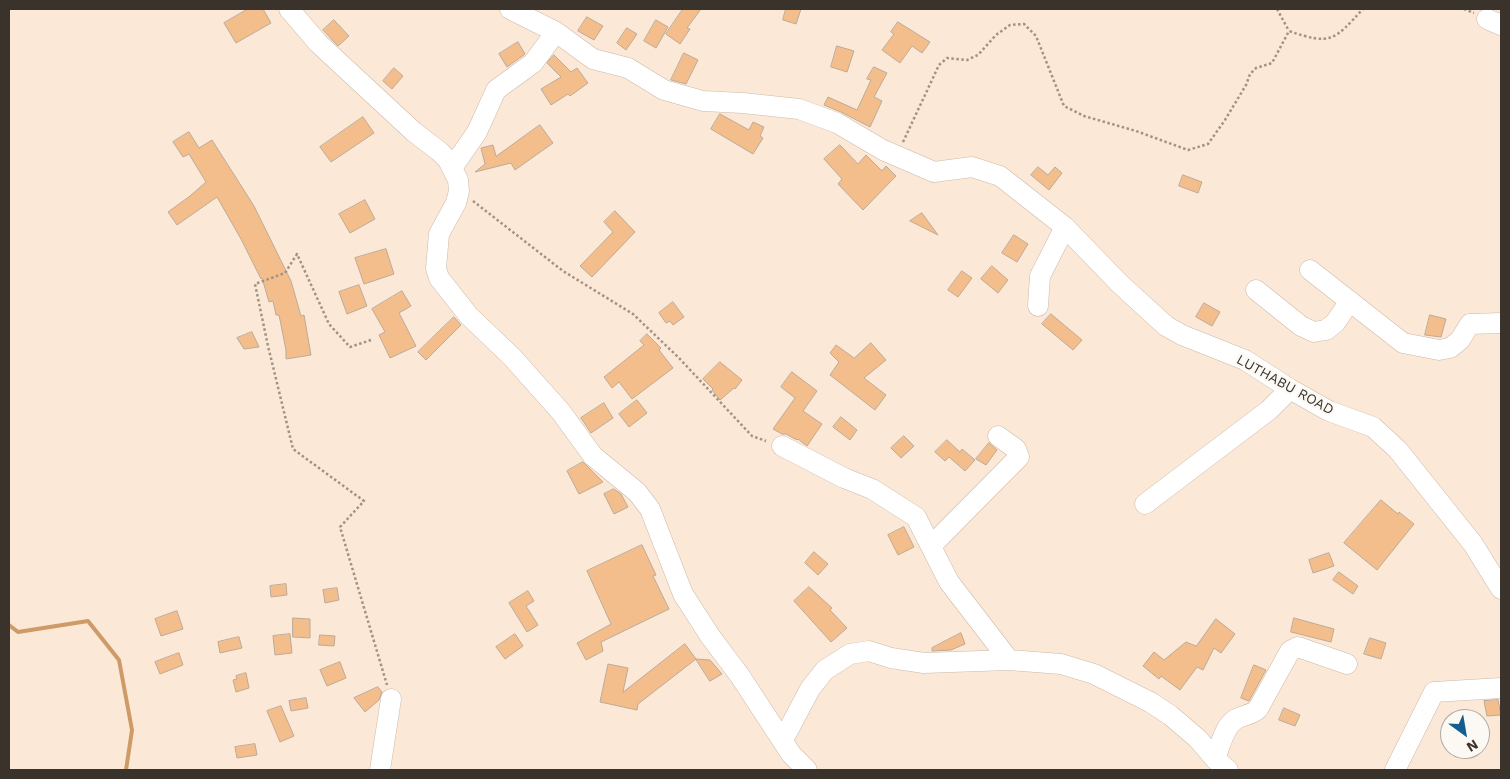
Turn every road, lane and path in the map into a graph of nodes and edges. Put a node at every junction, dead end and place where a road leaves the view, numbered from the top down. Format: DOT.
graph roads {
  1 [pos="288,9"];
  2 [pos="510,9"];
  3 [pos="1278,9"];
  4 [pos="1363,9"];
  5 [pos="556,32"];
  6 [pos="1289,32"];
  7 [pos="898,156"];
  8 [pos="452,168"];
  9 [pos="459,191"];
  10 [pos="1065,227"];
  11 [pos="1310,270"];
  12 [pos="1256,290"];
  13 [pos="1350,302"];
  14 [pos="1038,306"];
  15 [pos="1501,323"];
  16 [pos="371,340"];
  17 [pos="1290,389"];
  18 [pos="998,436"];
  19 [pos="782,446"];
  20 [pos="1145,504"];
  21 [pos="932,545"];
  22 [pos="1501,589"];
  23 [pos="1009,660"];
  24 [pos="1346,664"];
  25 [pos="1501,688"];
  26 [pos="391,699"];
  27 [pos="782,740"];
  28 [pos="1221,764"];
  29 [pos="380,770"];
  30 [pos="806,770"];
  31 [pos="1395,770"];
  1 -- 8 [label="street"];
  2 -- 5 [label="street"];
  3 -- 6 [label="path"];
  4 -- 6 [label="path"];
  5 -- 7 [label="street"];
  5 -- 8 [label="street"];
  6 -- 7 [label="path"];
  7 -- 10 [label="street, LUTHABU ROAD"];
  8 -- 9 [label="street"];
  9 -- 19 [label="path"];
  9 -- 27 [label="street"];
  10 -- 14 [label="street"];
  10 -- 17 [label="street, LUTHABU ROAD"];
  11 -- 13 [label="street"];
  12 -- 13 [label="street"];
  13 -- 15 [label="street"];
  16 -- 26 [label="path"];
  17 -- 20 [label="street"];
  17 -- 22 [label="street, LUTHABU ROAD"];
  18 -- 21 [label="street"];
  19 -- 21 [label="street"];
  21 -- 23 [label="street"];
  23 -- 27 [label="street"];
  23 -- 28 [label="street"];
  24 -- 28 [label="street"];
  25 -- 31 [label="street"];
  26 -- 29 [label="street"];
  27 -- 30 [label="street"];
}
